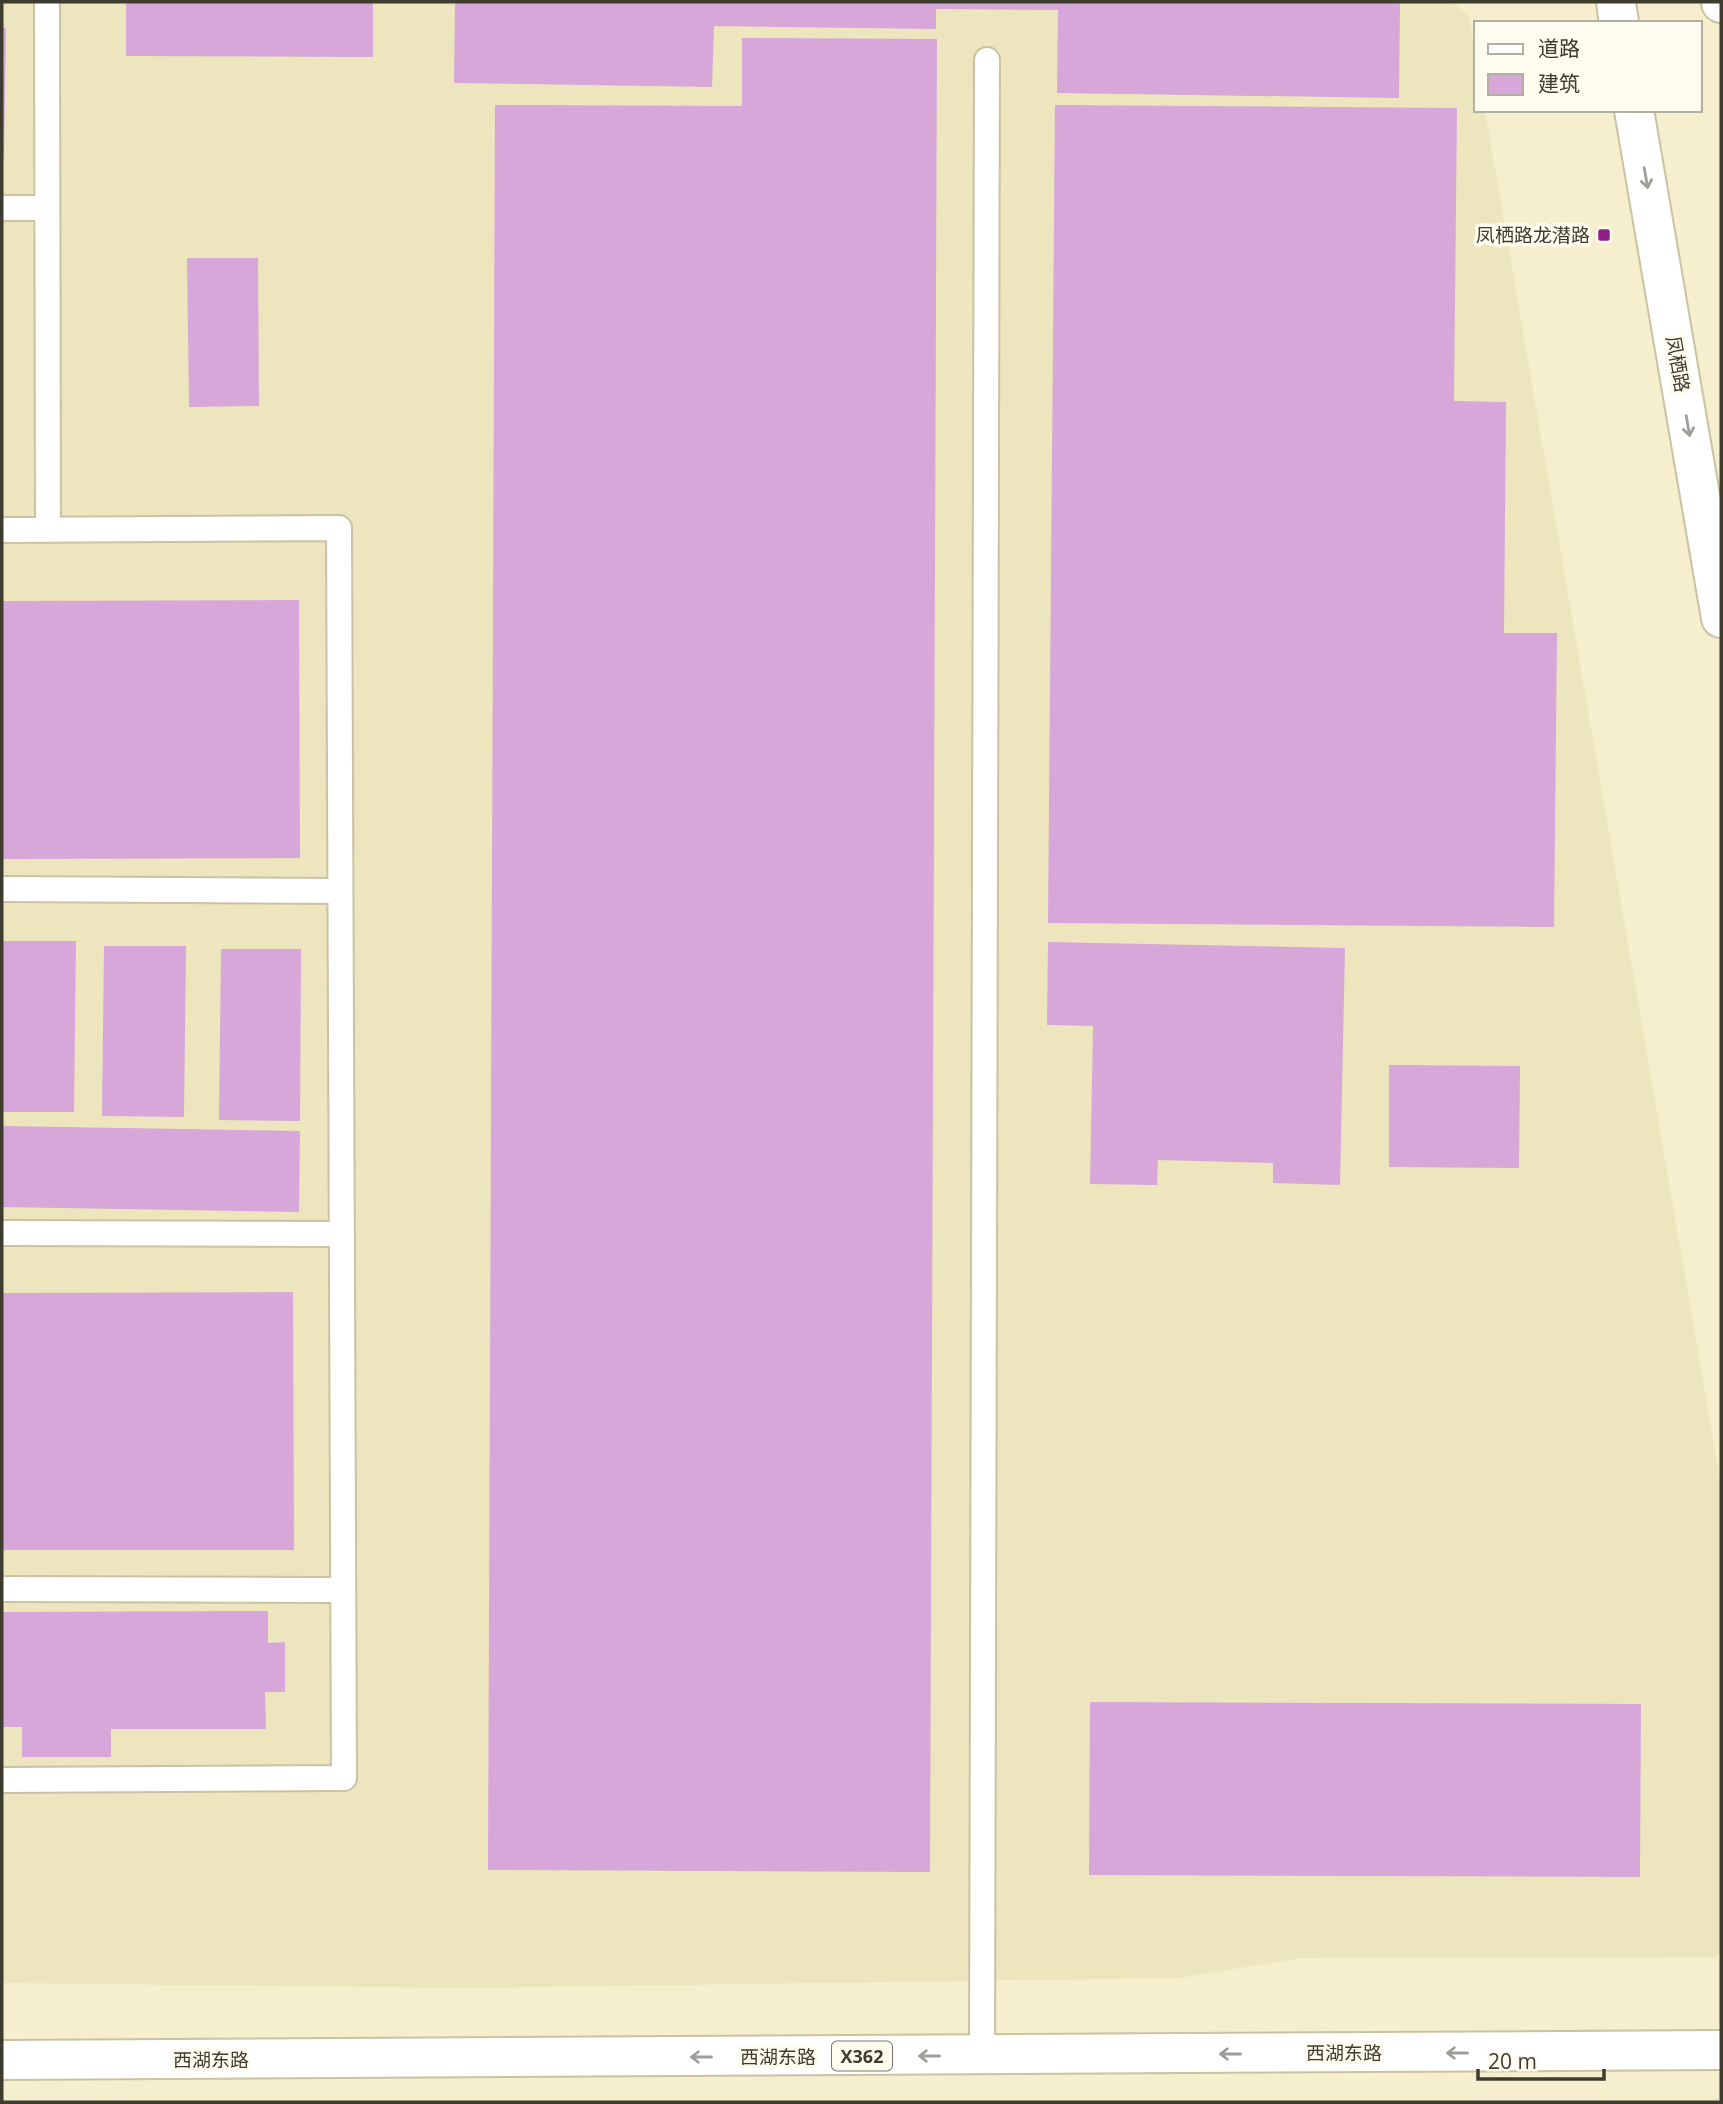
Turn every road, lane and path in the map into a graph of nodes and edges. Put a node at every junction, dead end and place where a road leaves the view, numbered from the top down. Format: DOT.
graph roads {
  1 [pos="47,2"];
  2 [pos="1616,2"];
  3 [pos="1619,21"];
  4 [pos="988,60"];
  5 [pos="1634,112"];
  6 [pos="2,208"];
  7 [pos="47,208"];
  8 [pos="2,530"];
  9 [pos="48,530"];
  10 [pos="1721,618"];
  11 [pos="2,889"];
  12 [pos="340,891"];
  13 [pos="2,1233"];
  14 [pos="342,1234"];
  15 [pos="2,1589"];
  16 [pos="343,1590"];
  17 [pos="2,1780"];
  18 [pos="1721,2050"];
  19 [pos="982,2056"];
  20 [pos="2,2060"];
  1 -- 7 [label="lane"];
  2 -- 3 [label="main road"];
  4 -- 19 [label="lane"];
  5 -- 10 [label="main road, 凤栖路, one-way"];
  6 -- 7 [label="lane"];
  7 -- 9 [label="lane"];
  8 -- 9 [label="lane"];
  9 -- 12 [label="lane"];
  11 -- 12 [label="lane"];
  12 -- 14 [label="lane"];
  13 -- 14 [label="lane"];
  14 -- 16 [label="lane"];
  15 -- 16 [label="lane"];
  16 -- 17 [label="lane"];
  18 -- 19 [label="main road, 西湖东路 / X362, one-way"];
  19 -- 20 [label="main road, 西湖东路 / X362, one-way"];
}
